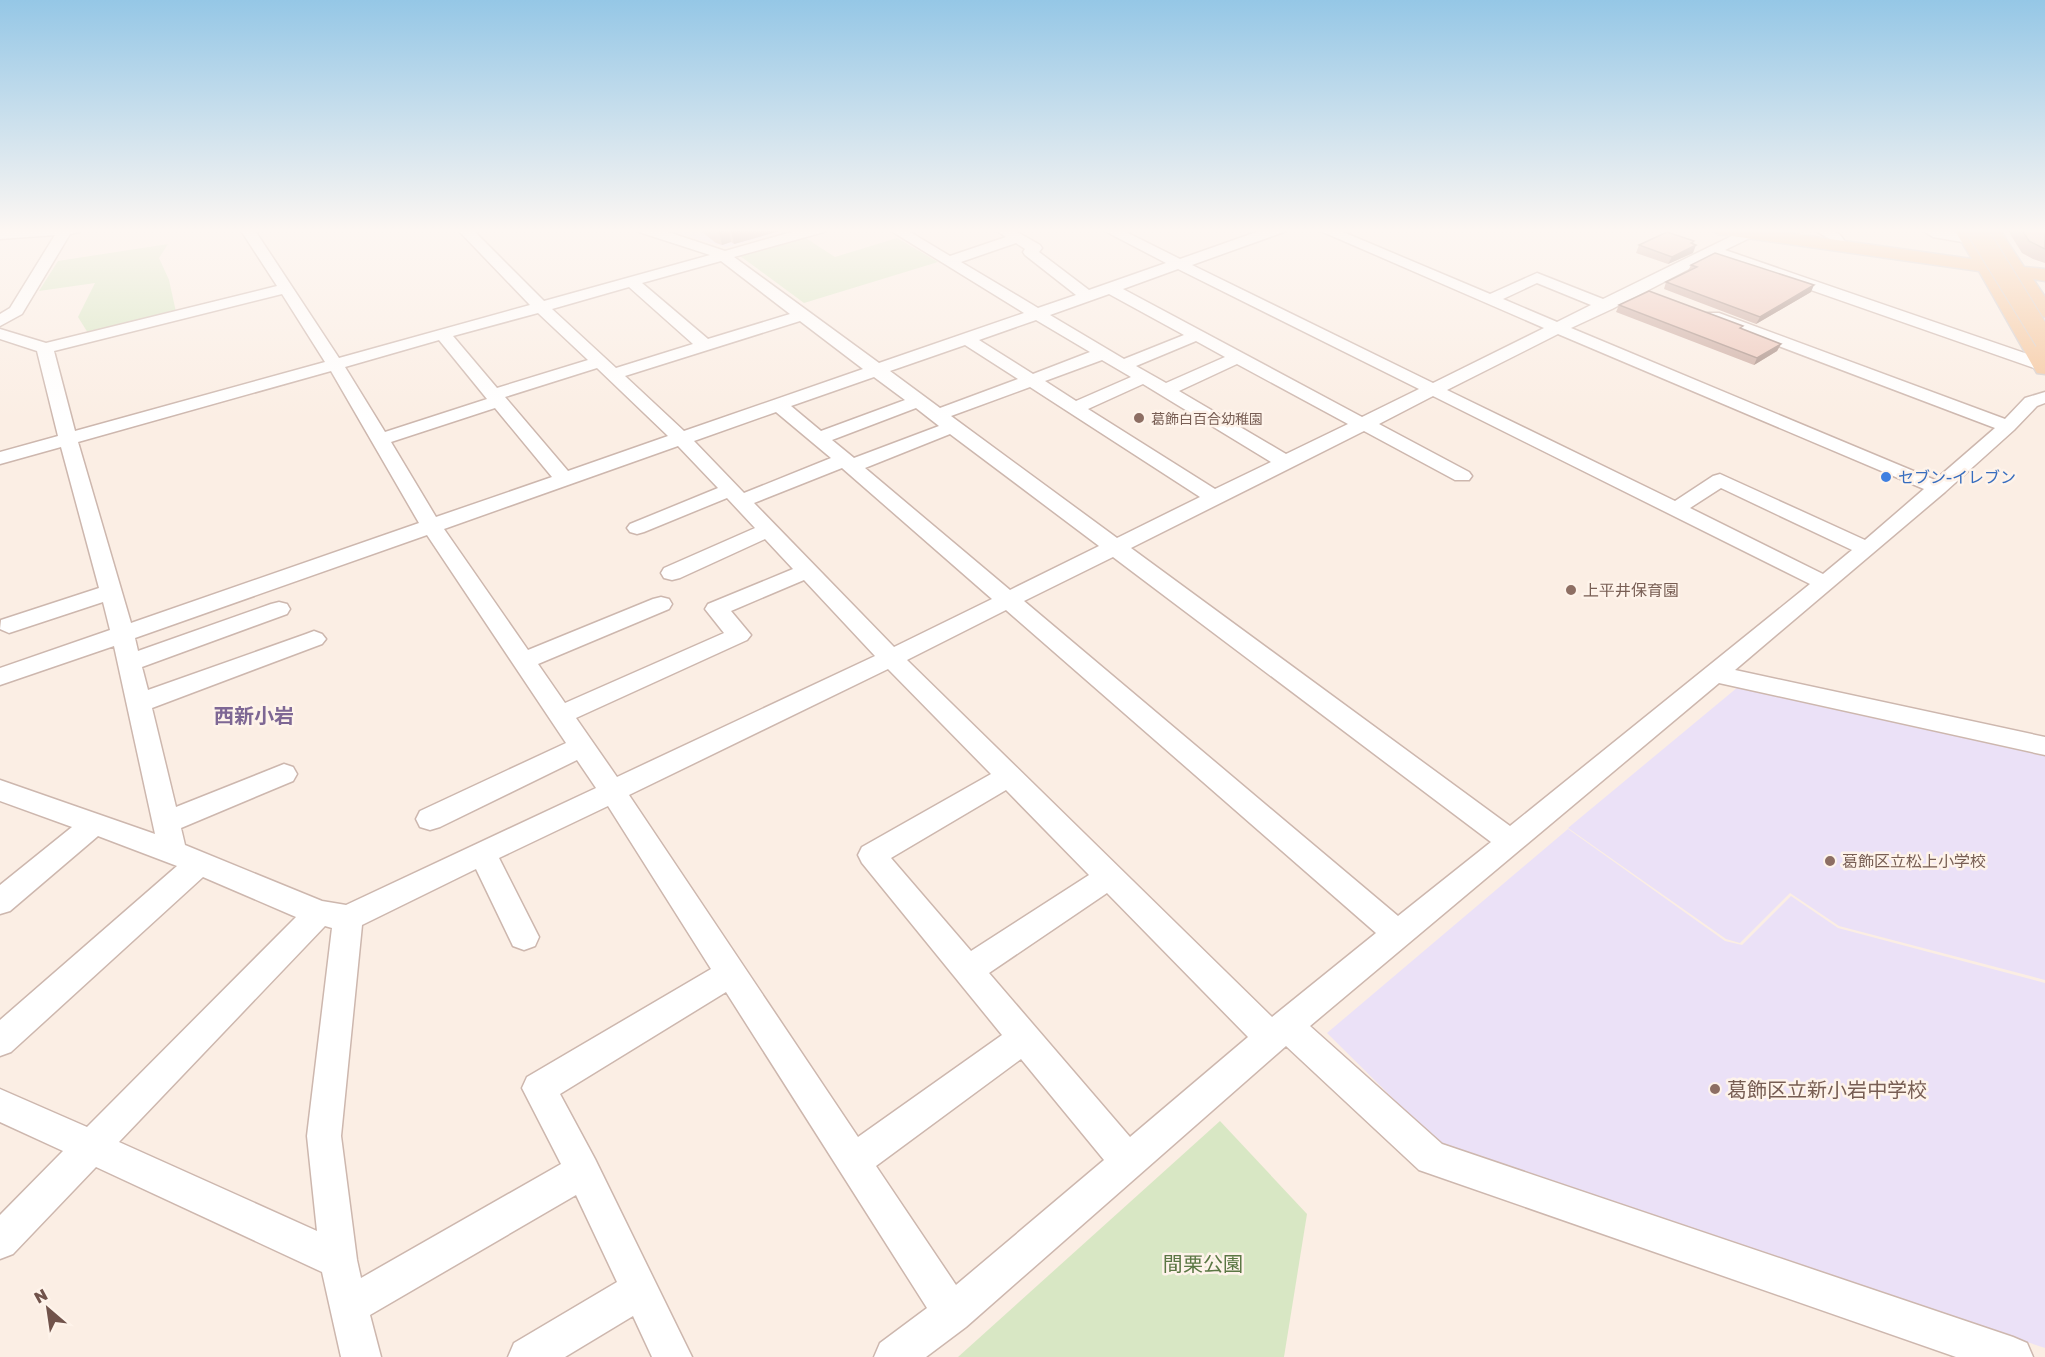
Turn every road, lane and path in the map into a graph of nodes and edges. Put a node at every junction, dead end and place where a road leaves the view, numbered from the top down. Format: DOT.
graph roads {
  1 [pos="28,292"];
  2 [pos="270,292"];
  3 [pos="290,292"];
  4 [pos="527,292"];
  5 [pos="592,292"];
  6 [pos="644,292"];
  7 [pos="772,292"];
  8 [pos="1001,292"];
  9 [pos="1083,292"];
  10 [pos="1098,292"];
  11 [pos="1118,292"];
  12 [pos="1237,292"];
  13 [pos="1471,292"];
  14 [pos="1506,292"];
  15 [pos="1572,292"];
  16 [pos="1633,292"];
  17 [pos="1652,292"];
  18 [pos="1832,292"];
  19 [pos="1999,292"];
  20 [pos="2011,292"];
  21 [pos="2032,292"];
  22 [pos="1088,296"];
  23 [pos="1662,296"];
  24 [pos="1489,300"];
  25 [pos="1606,306"];
  26 [pos="541,307"];
  27 [pos="1695,309"];
  28 [pos="2045,311"];
  29 [pos="1035,313"];
  30 [pos="802,315"];
  31 [pos="0,321"];
  32 [pos="1557,329"];
  33 [pos="0,334"];
  34 [pos="442,334"];
  35 [pos="1197,335"];
  36 [pos="968,339"];
  37 [pos="2045,341"];
  38 [pos="705,345"];
  39 [pos="45,348"];
  40 [pos="1104,353"];
  41 [pos="1238,357"];
  42 [pos="335,364"];
  43 [pos="1123,364"];
  44 [pos="2044,366"];
  45 [pos="606,368"];
  46 [pos="876,370"];
  47 [pos="1145,377"];
  48 [pos="1032,380"];
  49 [pos="1166,390"];
  50 [pos="1435,390"];
  51 [pos="2045,397"];
  52 [pos="496,398"];
  53 [pos="919,401"];
  54 [pos="779,405"];
  55 [pos="1075,408"];
  56 [pos="946,420"];
  57 [pos="1364,425"];
  58 [pos="2008,426"];
  59 [pos="819,438"];
  60 [pos="68,439"];
  61 [pos="682,439"];
  62 [pos="380,440"];
  63 [pos="0,458"];
  64 [pos="848,463"];
  65 [pos="1287,463"];
  66 [pos="1462,476"];
  67 [pos="564,480"];
  68 [pos="1938,488"];
  69 [pos="735,496"];
  70 [pos="1215,498"];
  71 [pos="1674,510"];
  72 [pos="432,527"];
  73 [pos="637,528"];
  74 [pos="768,530"];
  75 [pos="1115,547"];
  76 [pos="1867,549"];
  77 [pos="807,571"];
  78 [pos="672,573"];
  79 [pos="1825,583"];
  80 [pos="111,592"];
  81 [pos="1006,600"];
  82 [pos="661,604"];
  83 [pos="279,609"];
  84 [pos="9,625"];
  85 [pos="123,635"];
  86 [pos="314,639"];
  87 [pos="891,658"];
  88 [pos="523,661"];
  89 [pos="130,663"];
  90 [pos="1714,674"];
  91 [pos="0,677"];
  92 [pos="139,703"];
  93 [pos="560,715"];
  94 [pos="2045,746"];
  95 [pos="582,747"];
  96 [pos="284,774"];
  97 [pos="1009,776"];
  98 [pos="0,790"];
  99 [pos="613,792"];
  100 [pos="430,819"];
  101 [pos="166,822"];
  102 [pos="93,825"];
  103 [pos="1510,841"];
  104 [pos="483,854"];
  105 [pos="186,858"];
  106 [pos="1110,876"];
  107 [pos="0,902"];
  108 [pos="334,916"];
  109 [pos="1398,934"];
  110 [pos="524,937"];
  111 [pos="968,970"];
  112 [pos="731,973"];
  113 [pos="1279,1032"];
  114 [pos="1024,1038"];
  115 [pos="0,1041"];
  116 [pos="0,1105"];
  117 [pos="90,1147"];
  118 [pos="854,1161"];
  119 [pos="1127,1161"];
  120 [pos="583,1172"];
  121 [pos="0,1241"];
  122 [pos="338,1260"];
  123 [pos="640,1290"];
  124 [pos="350,1305"];
  125 [pos="952,1313"];
  126 [pos="361,1357"];
  127 [pos="528,1357"];
  128 [pos="672,1357"];
  129 [pos="894,1357"];
  130 [pos="2013,1357"];
  1 -- 31 [label="street"];
  2 -- 39 [label="street"];
  3 -- 42 [label="street"];
  4 -- 26 [label="street"];
  5 -- 26 [label="street"];
  6 -- 38 [label="street"];
  7 -- 30 [label="street"];
  8 -- 29 [label="street"];
  9 -- 22 [label="street"];
  10 -- 22 [label="street"];
  11 -- 35 [label="street"];
  12 -- 50 [label="street"];
  13 -- 24 [label="street"];
  14 -- 24 [label="street"];
  15 -- 25 [label="street"];
  16 -- 25 [label="street"];
  17 -- 23 [label="street"];
  18 -- 44 [label="street"];
  19 -- 44 [label="main road"];
  20 -- 37 [label="main road, bridge"];
  21 -- 28 [label="main road"];
  22 -- 29 [label="street"];
  24 -- 32 [label="street"];
  25 -- 32 [label="street"];
  26 -- 34 [label="street"];
  26 -- 45 [label="street"];
  27 -- 58 [label="street"];
  29 -- 36 [label="street"];
  29 -- 40 [label="street"];
  30 -- 38 [label="street"];
  30 -- 46 [label="street"];
  32 -- 50 [label="street"];
  32 -- 68 [label="street"];
  33 -- 39 [label="street"];
  34 -- 42 [label="street"];
  34 -- 52 [label="street"];
  35 -- 41 [label="street"];
  35 -- 43 [label="street"];
  36 -- 46 [label="street"];
  36 -- 48 [label="street"];
  38 -- 45 [label="street"];
  39 -- 60 [label="street"];
  40 -- 43 [label="street"];
  40 -- 48 [label="street"];
  41 -- 49 [label="street"];
  41 -- 57 [label="street"];
  42 -- 60 [label="street"];
  42 -- 62 [label="street"];
  43 -- 47 [label="street"];
  45 -- 52 [label="street"];
  45 -- 61 [label="street"];
  46 -- 53 [label="street"];
  46 -- 54 [label="street"];
  47 -- 49 [label="street"];
  47 -- 55 [label="street"];
  48 -- 55 [label="street"];
  48 -- 56 [label="street"];
  49 -- 65 [label="street"];
  50 -- 57 [label="street"];
  50 -- 71 [label="street"];
  51 -- 58 [label="street"];
  52 -- 62 [label="street"];
  52 -- 67 [label="street"];
  53 -- 56 [label="street"];
  53 -- 59 [label="street"];
  54 -- 59 [label="street"];
  54 -- 61 [label="street"];
  55 -- 70 [label="street"];
  56 -- 64 [label="street"];
  56 -- 75 [label="street"];
  57 -- 65 [label="street"];
  57 -- 66 [label="street"];
  58 -- 68 [label="street"];
  59 -- 64 [label="street"];
  60 -- 63 [label="street"];
  60 -- 80 [label="street"];
  61 -- 67 [label="street"];
  61 -- 69 [label="street"];
  62 -- 72 [label="street"];
  64 -- 69 [label="street"];
  64 -- 81 [label="street"];
  65 -- 70 [label="street"];
  67 -- 72 [label="street"];
  68 -- 76 [label="street"];
  69 -- 73 [label="street"];
  69 -- 74 [label="street"];
  70 -- 75 [label="street"];
  71 -- 76 [label="street"];
  71 -- 79 [label="street"];
  72 -- 85 [label="street"];
  72 -- 88 [label="street"];
  74 -- 77 [label="street"];
  74 -- 78 [label="street"];
  75 -- 81 [label="street"];
  75 -- 103 [label="street"];
  76 -- 79 [label="street"];
  77 -- 87 [label="street"];
  77 -- 93 [label="street"];
  79 -- 90 [label="street"];
  80 -- 84 [label="street"];
  80 -- 85 [label="street"];
  81 -- 87 [label="street"];
  81 -- 109 [label="street"];
  82 -- 88 [label="street"];
  83 -- 89 [label="street"];
  85 -- 89 [label="street"];
  85 -- 91 [label="street"];
  86 -- 92 [label="street"];
  87 -- 97 [label="street"];
  87 -- 99 [label="street"];
  88 -- 93 [label="street"];
  89 -- 92 [label="street"];
  90 -- 94 [label="street"];
  90 -- 103 [label="street"];
  92 -- 101 [label="street"];
  93 -- 95 [label="street"];
  95 -- 99 [label="street"];
  95 -- 100 [label="street"];
  96 -- 101 [label="street"];
  97 -- 106 [label="street"];
  97 -- 111 [label="street"];
  98 -- 102 [label="street"];
  99 -- 104 [label="street"];
  99 -- 112 [label="street"];
  101 -- 105 [label="street"];
  102 -- 105 [label="street"];
  102 -- 107 [label="street"];
  103 -- 109 [label="street"];
  104 -- 108 [label="street"];
  104 -- 110 [label="street"];
  105 -- 108 [label="street"];
  105 -- 115 [label="street"];
  106 -- 111 [label="street"];
  106 -- 113 [label="street"];
  108 -- 117 [label="street"];
  108 -- 122 [label="street"];
  109 -- 113 [label="street"];
  111 -- 114 [label="street"];
  112 -- 118 [label="street"];
  112 -- 120 [label="street"];
  113 -- 119 [label="street"];
  113 -- 130 [label="street"];
  114 -- 118 [label="street"];
  114 -- 119 [label="street"];
  116 -- 117 [label="street"];
  117 -- 121 [label="street"];
  117 -- 122 [label="street"];
  118 -- 125 [label="street"];
  119 -- 125 [label="street"];
  120 -- 123 [label="street"];
  120 -- 124 [label="street"];
  122 -- 124 [label="street"];
  123 -- 127 [label="street"];
  123 -- 128 [label="street"];
  124 -- 126 [label="street"];
  125 -- 129 [label="street"];
}
